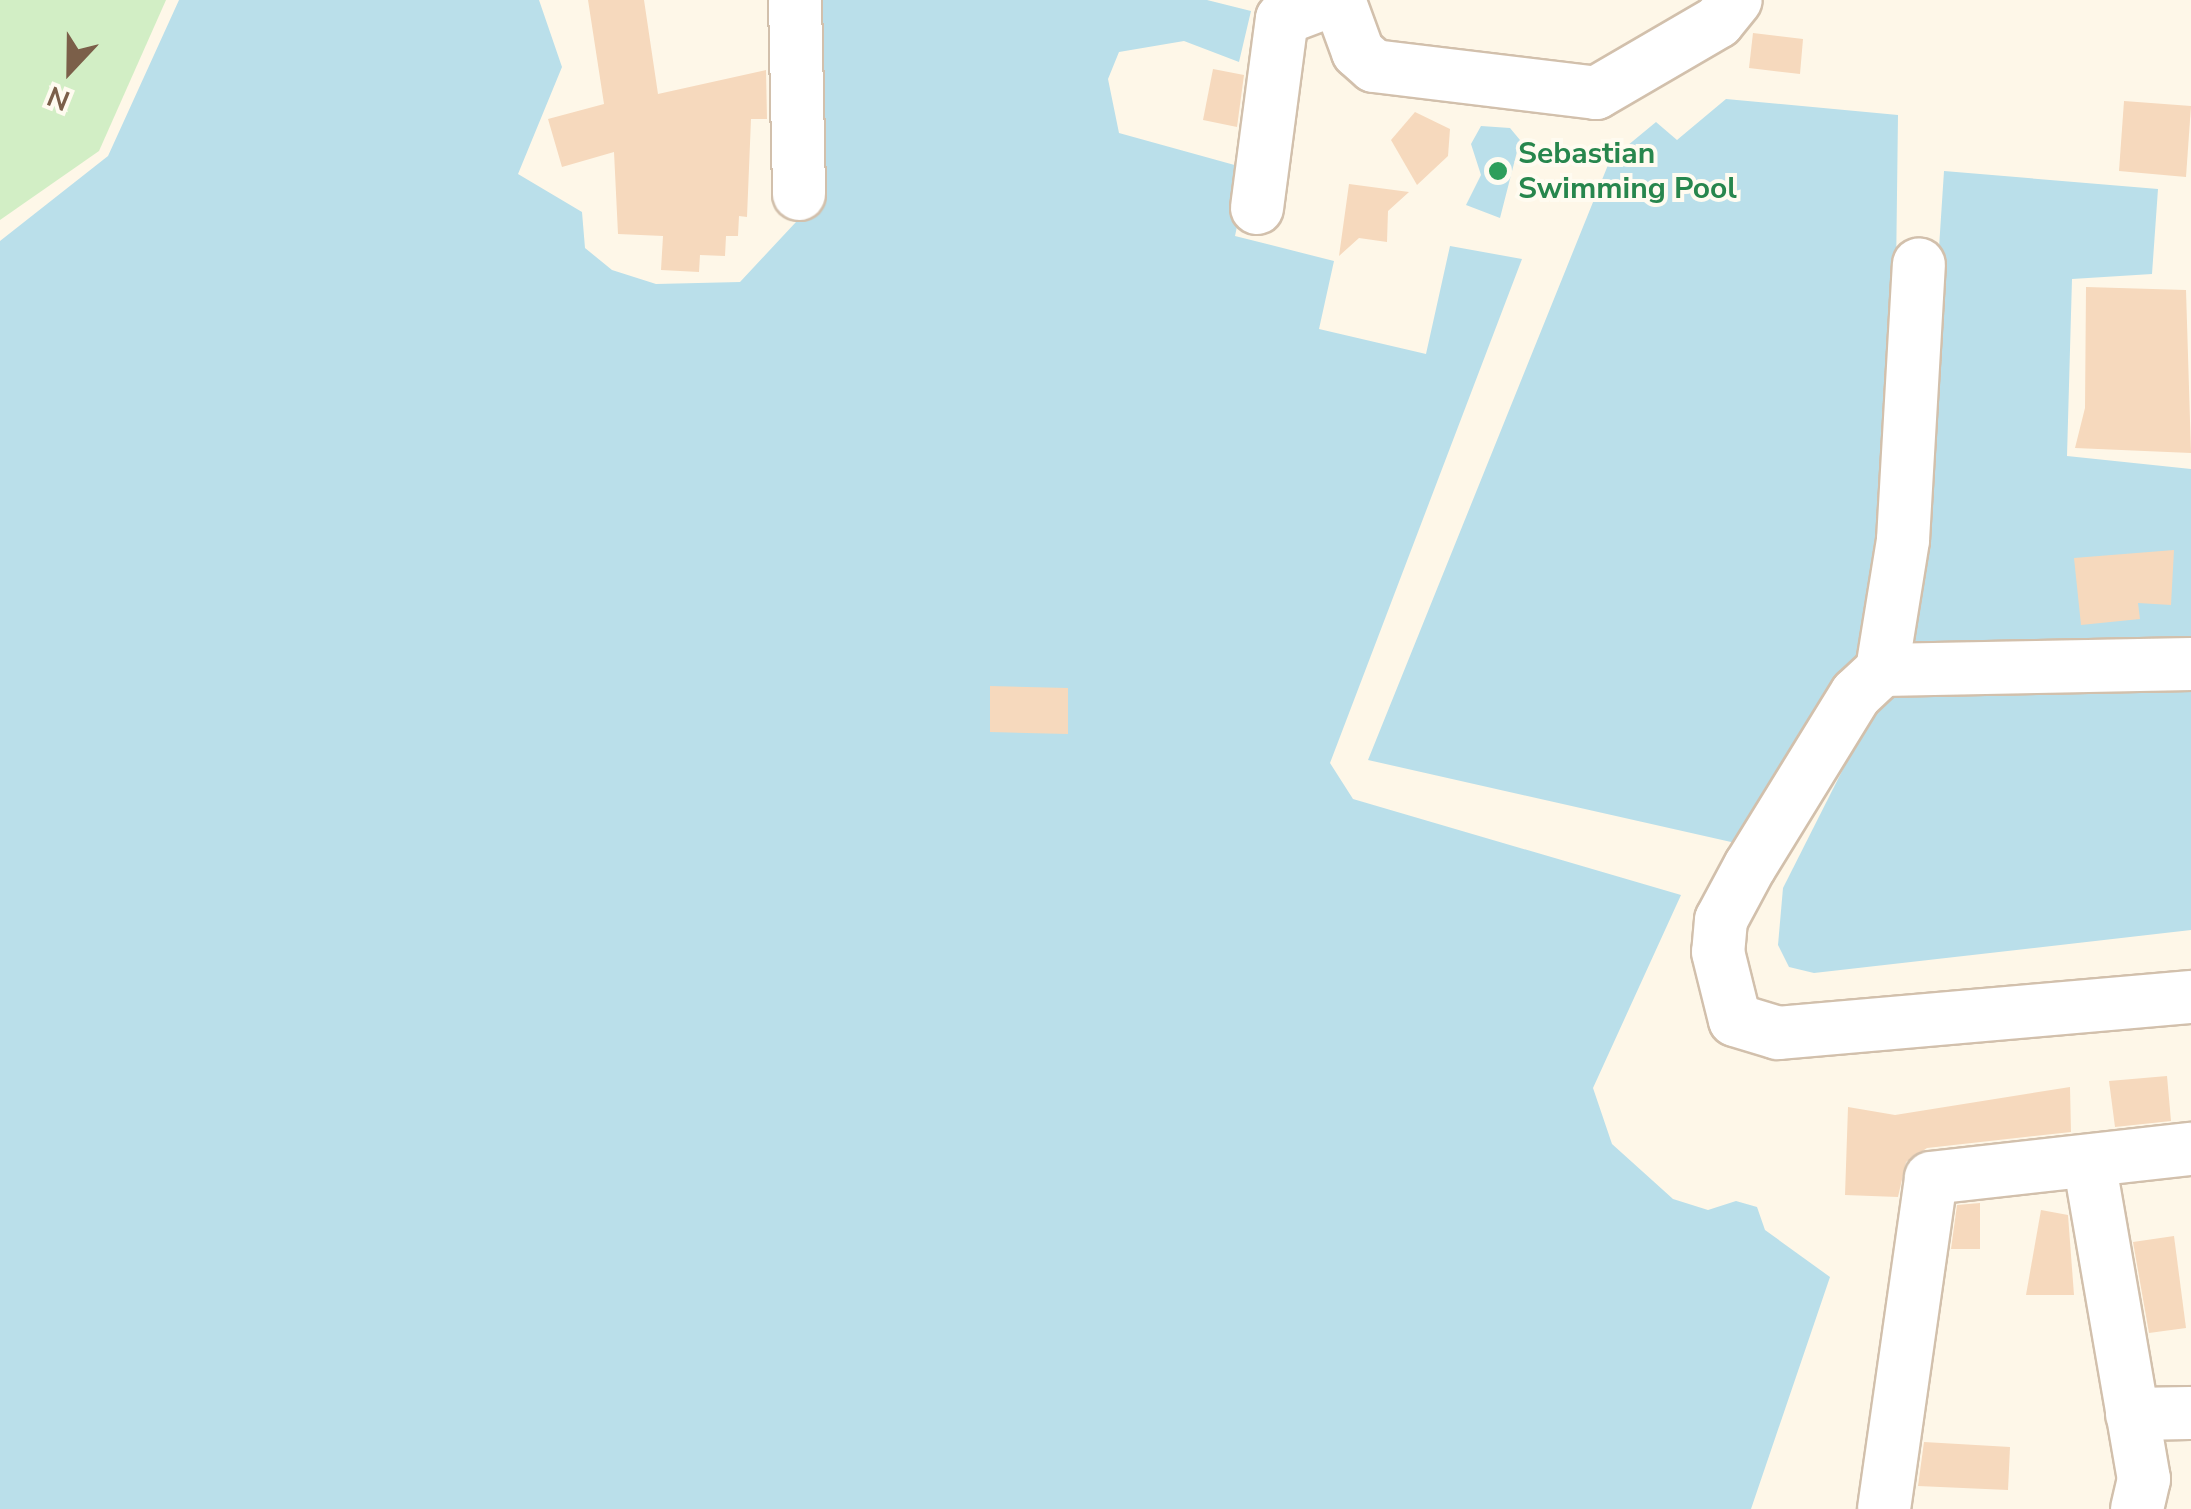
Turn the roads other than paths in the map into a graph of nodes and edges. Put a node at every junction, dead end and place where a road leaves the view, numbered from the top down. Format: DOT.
graph roads {
  1 [pos="795,0"];
  2 [pos="1336,0"];
  3 [pos="1736,0"];
  4 [pos="799,194"];
  5 [pos="1257,208"];
  6 [pos="1919,264"];
  7 [pos="2191,664"];
  8 [pos="1882,670"];
  9 [pos="2191,996"];
  10 [pos="2191,1149"];
  11 [pos="2089,1161"];
  12 [pos="2132,1414"];
  13 [pos="2191,1414"];
  14 [pos="1884,1509"];
  15 [pos="2137,1509"];
  1 -- 4 [label="street"];
  2 -- 3 [label="street"];
  2 -- 5 [label="street"];
  6 -- 8 [label="street"];
  7 -- 8 [label="street"];
  8 -- 9 [label="street"];
  10 -- 11 [label="street"];
  11 -- 12 [label="street"];
  11 -- 14 [label="street"];
  12 -- 13 [label="street"];
  12 -- 15 [label="street"];
}
